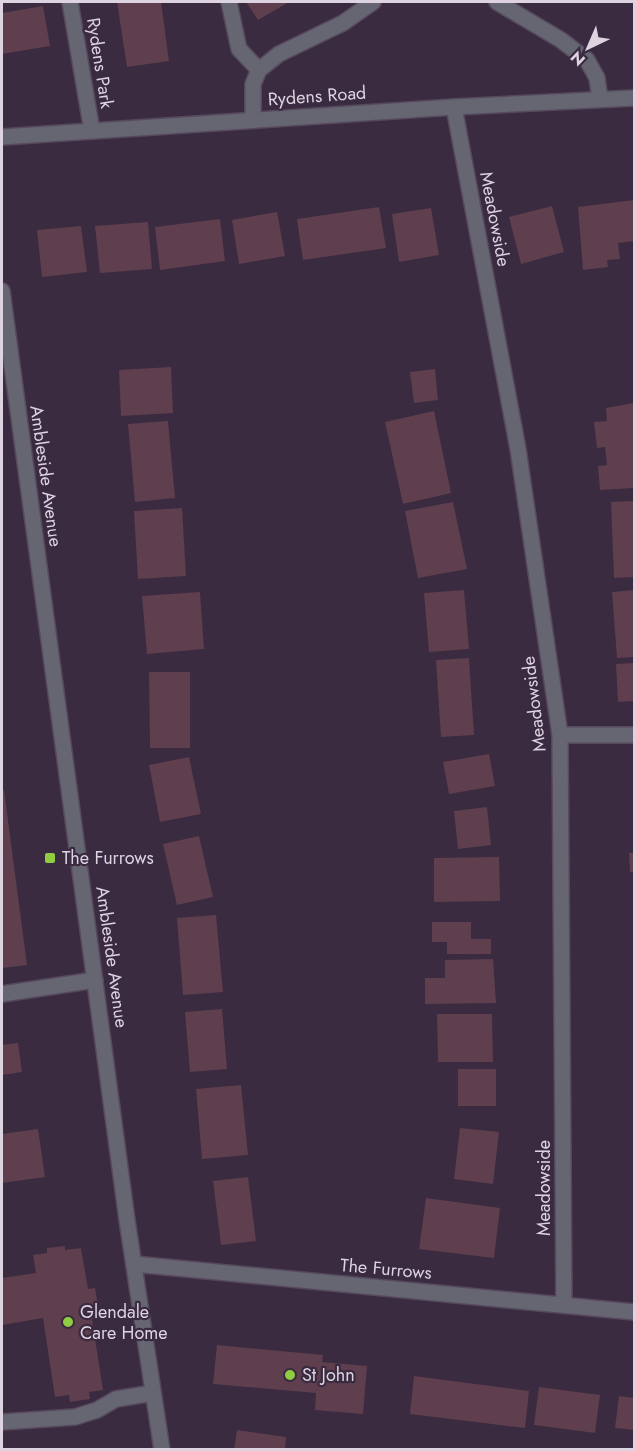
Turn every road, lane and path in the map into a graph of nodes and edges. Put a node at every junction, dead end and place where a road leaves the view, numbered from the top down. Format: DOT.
graph roads {
  1 [pos="70,2"];
  2 [pos="229,2"];
  3 [pos="373,2"];
  4 [pos="497,2"];
  5 [pos="259,70"];
  6 [pos="634,98"];
  7 [pos="600,99"];
  8 [pos="454,107"];
  9 [pos="253,120"];
  10 [pos="92,131"];
  11 [pos="2,137"];
  12 [pos="2,291"];
  13 [pos="560,735"];
  14 [pos="634,735"];
  15 [pos="96,980"];
  16 [pos="2,994"];
  17 [pos="134,1264"];
  18 [pos="564,1305"];
  19 [pos="634,1312"];
  20 [pos="153,1393"];
  21 [pos="2,1422"];
  22 [pos="162,1449"];
  1 -- 10 [label="street, Rydens Park"];
  2 -- 5 [label="street"];
  3 -- 5 [label="street"];
  4 -- 7 [label="street"];
  5 -- 9 [label="street"];
  6 -- 7 [label="street, Rydens Road"];
  7 -- 8 [label="street, Rydens Road"];
  8 -- 9 [label="street, Rydens Road"];
  8 -- 13 [label="street, Meadowside"];
  9 -- 10 [label="street, Rydens Road"];
  10 -- 11 [label="street, Rydens Road"];
  12 -- 15 [label="street, Ambleside Avenue"];
  13 -- 14 [label="street"];
  13 -- 18 [label="street, Meadowside"];
  15 -- 16 [label="street"];
  15 -- 17 [label="street, Ambleside Avenue"];
  17 -- 18 [label="street, The Furrows"];
  17 -- 20 [label="street, Ambleside Avenue"];
  18 -- 19 [label="street, The Furrows"];
  20 -- 21 [label="street"];
  20 -- 22 [label="street, Ambleside Avenue"];
}
